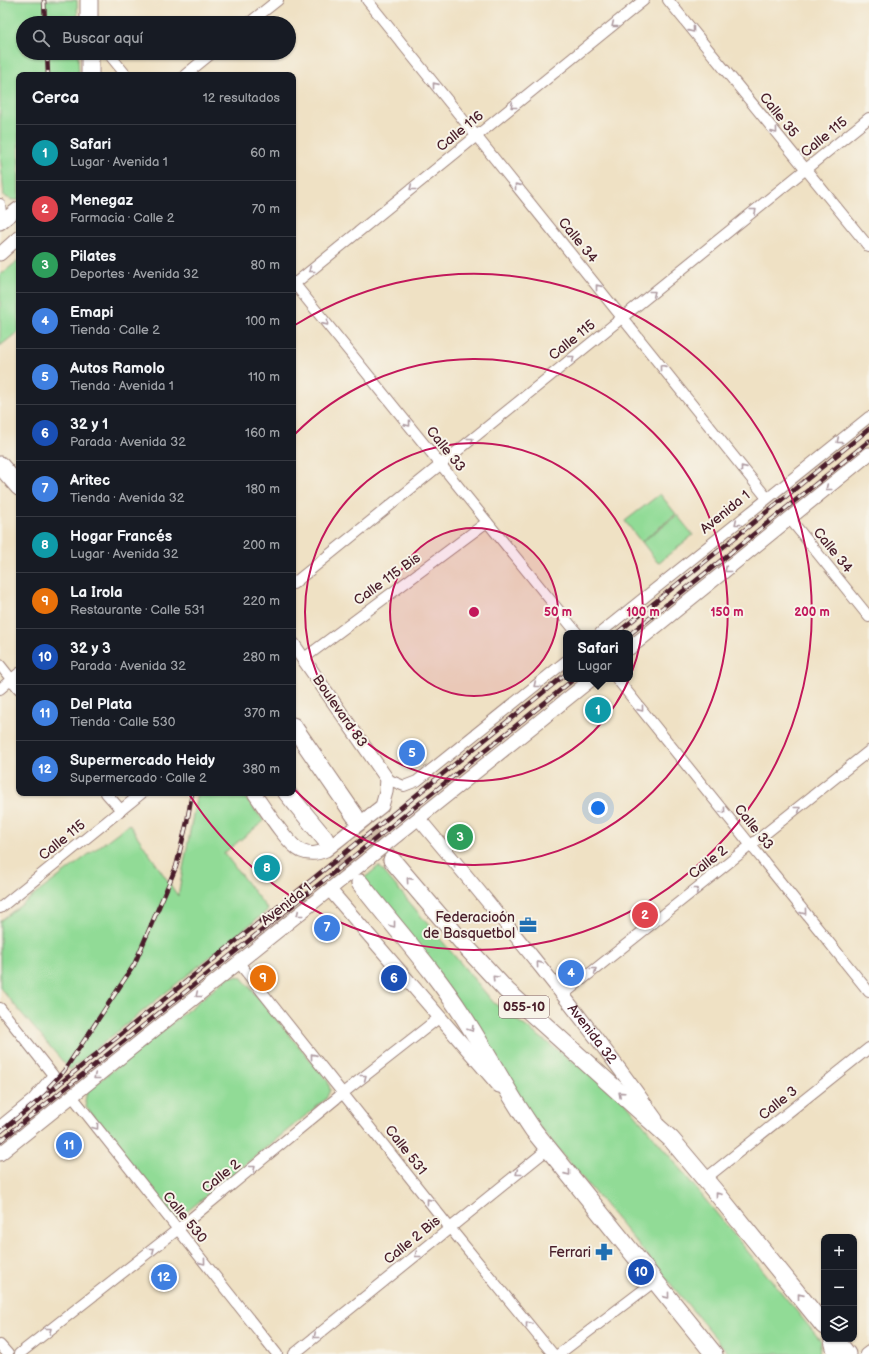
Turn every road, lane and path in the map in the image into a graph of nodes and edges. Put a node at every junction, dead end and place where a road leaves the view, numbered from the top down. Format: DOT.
graph roads {
  1 [pos="89,0"];
  2 [pos="278,0"];
  3 [pos="367,0"];
  4 [pos="644,0"];
  5 [pos="668,0"];
  6 [pos="89,16"];
  7 [pos="259,16"];
  8 [pos="90,60"];
  9 [pos="114,60"];
  10 [pos="203,60"];
  11 [pos="90,72"];
  12 [pos="124,72"];
  13 [pos="189,72"];
  14 [pos="869,118"];
  15 [pos="476,136"];
  16 [pos="806,170"];
  17 [pos="0,204"];
  18 [pos="16,210"];
  19 [pos="1,222"];
  20 [pos="16,240"];
  21 [pos="869,247"];
  22 [pos="0,254"];
  23 [pos="296,281"];
  24 [pos="296,285"];
  25 [pos="622,318"];
  26 [pos="869,416"];
  27 [pos="869,454"];
  28 [pos="441,465"];
  29 [pos="1,467"];
  30 [pos="16,484"];
  31 [pos="767,498"];
  32 [pos="790,519"];
  33 [pos="487,522"];
  34 [pos="296,582"];
  35 [pos="869,617"];
  36 [pos="575,630"];
  37 [pos="604,630"];
  38 [pos="633,646"];
  39 [pos="296,648"];
  40 [pos="303,659"];
  41 [pos="563,663"];
  42 [pos="0,666"];
  43 [pos="15,677"];
  44 [pos="588,682"];
  45 [pos="618,682"];
  46 [pos="0,689"];
  47 [pos="296,730"];
  48 [pos="869,751"];
  49 [pos="387,779"];
  50 [pos="109,796"];
  51 [pos="138,796"];
  52 [pos="256,796"];
  53 [pos="289,796"];
  54 [pos="121,810"];
  55 [pos="356,816"];
  56 [pos="419,819"];
  57 [pos="325,839"];
  58 [pos="752,846"];
  59 [pos="392,860"];
  60 [pos="360,883"];
  61 [pos="330,890"];
  62 [pos="0,908"];
  63 [pos="238,963"];
  64 [pos="869,992"];
  65 [pos="564,994"];
  66 [pos="0,1008"];
  67 [pos="440,1017"];
  68 [pos="869,1048"];
  69 [pos="343,1093"];
  70 [pos="72,1096"];
  71 [pos="518,1109"];
  72 [pos="0,1126"];
  73 [pos="671,1139"];
  74 [pos="548,1149"];
  75 [pos="0,1154"];
  76 [pos="705,1179"];
  77 [pos="450,1228"];
  78 [pos="177,1230"];
  79 [pos="655,1281"];
  80 [pos="821,1322"];
  81 [pos="830,1342"];
  82 [pos="837,1342"];
  83 [pos="0,1345"];
  84 [pos="869,1351"];
  85 [pos="8,1354"];
  86 [pos="19,1354"];
  87 [pos="277,1354"];
  88 [pos="294,1354"];
  89 [pos="553,1354"];
  90 [pos="559,1354"];
  91 [pos="714,1354"];
  92 [pos="833,1354"];
  93 [pos="847,1354"];
  94 [pos="865,1354"];
  1 -- 6 [label="highway"];
  2 -- 7 [label="street"];
  15 -- 3 [label="street, Calle 34, one-way"];
  4 -- 15 [label="street, Calle 116, one-way"];
  5 -- 16 [label="street, Calle 35, one-way"];
  8 -- 11 [label="highway"];
  9 -- 12 [label="street"];
  10 -- 13 [label="street"];
  14 -- 16 [label="street, Calle 115"];
  15 -- 23 [label="street, Calle 116, one-way"];
  25 -- 15 [label="street, Calle 34, one-way"];
  16 -- 21 [label="street, Calle 35"];
  25 -- 16 [label="street, Calle 115, one-way"];
  17 -- 19 [label="street"];
  18 -- 19 [label="street"];
  20 -- 22 [label="street"];
  24 -- 28 [label="street, Calle 33, one-way"];
  28 -- 25 [label="street, Calle 115, one-way"];
  31 -- 25 [label="street, Calle 34, one-way"];
  26 -- 31 [label="street, Avenida 1, one-way"];
  27 -- 32 [label="street, one-way"];
  28 -- 33 [label="street, Calle 33"];
  28 -- 34 [label="street, Calle 115"];
  29 -- 30 [label="highway"];
  31 -- 37 [label="street, Avenida 1, one-way"];
  32 -- 35 [label="street, Calle 34"];
  32 -- 38 [label="street, one-way"];
  33 -- 36 [label="street, Calle 33"];
  33 -- 40 [label="street, Calle 115 Bis"];
  39 -- 40 [label="street, Boulevard 83"];
  40 -- 49 [label="street, Boulevard 83"];
  41 -- 49 [label="street, one-way"];
  42 -- 43 [label="street"];
  43 -- 46 [label="street"];
  44 -- 56 [label="street, Avenida 1"];
  45 -- 58 [label="street, Calle 33, one-way"];
  47 -- 55 [label="highway"];
  58 -- 48 [label="street, Calle 2, one-way"];
  49 -- 52 [label="street"];
  50 -- 54 [label="street"];
  51 -- 54 [label="street, Calle 115"];
  53 -- 57 [label="highway"];
  54 -- 62 [label="street, Calle 115"];
  56 -- 61 [label="street, Avenida 1"];
  65 -- 56 [label="street, Avenida 32, one-way"];
  58 -- 64 [label="street, Calle 33, one-way"];
  65 -- 58 [label="street, Calle 2, one-way"];
  73 -- 59 [label="highway, Avenida 32 / 055-10, one-way"];
  60 -- 71 [label="highway, one-way"];
  61 -- 63 [label="street, Avenida 1, one-way"];
  61 -- 67 [label="street"];
  69 -- 63 [label="street, Calle 531, one-way"];
  63 -- 70 [label="street, Avenida 1, one-way"];
  65 -- 73 [label="street, Avenida 32"];
  66 -- 72 [label="street"];
  69 -- 67 [label="street, Calle 2, one-way"];
  67 -- 71 [label="street"];
  68 -- 76 [label="street, Calle 3"];
  77 -- 69 [label="street, Calle 531, one-way"];
  78 -- 69 [label="street, Calle 2, one-way"];
  70 -- 75 [label="street, Avenida 1"];
  70 -- 78 [label="street, Calle 530, one-way"];
  71 -- 74 [label="highway"];
  73 -- 76 [label="highway, Avenida 32 / 055-10"];
  74 -- 77 [label="street, Calle 2 Bis, one-way"];
  74 -- 79 [label="highway, one-way"];
  80 -- 76 [label="highway, Avenida 32 / 055-10, one-way"];
  77 -- 88 [label="street, Calle 2 Bis, one-way"];
  89 -- 77 [label="street, Calle 531, one-way"];
  86 -- 78 [label="street, Calle 2, one-way"];
  78 -- 87 [label="street, Calle 530, one-way"];
  79 -- 90 [label="street"];
  79 -- 91 [label="highway, one-way"];
  81 -- 92 [label="street"];
  82 -- 93 [label="highway"];
  83 -- 85 [label="street"];
  84 -- 94 [label="street"];
}
